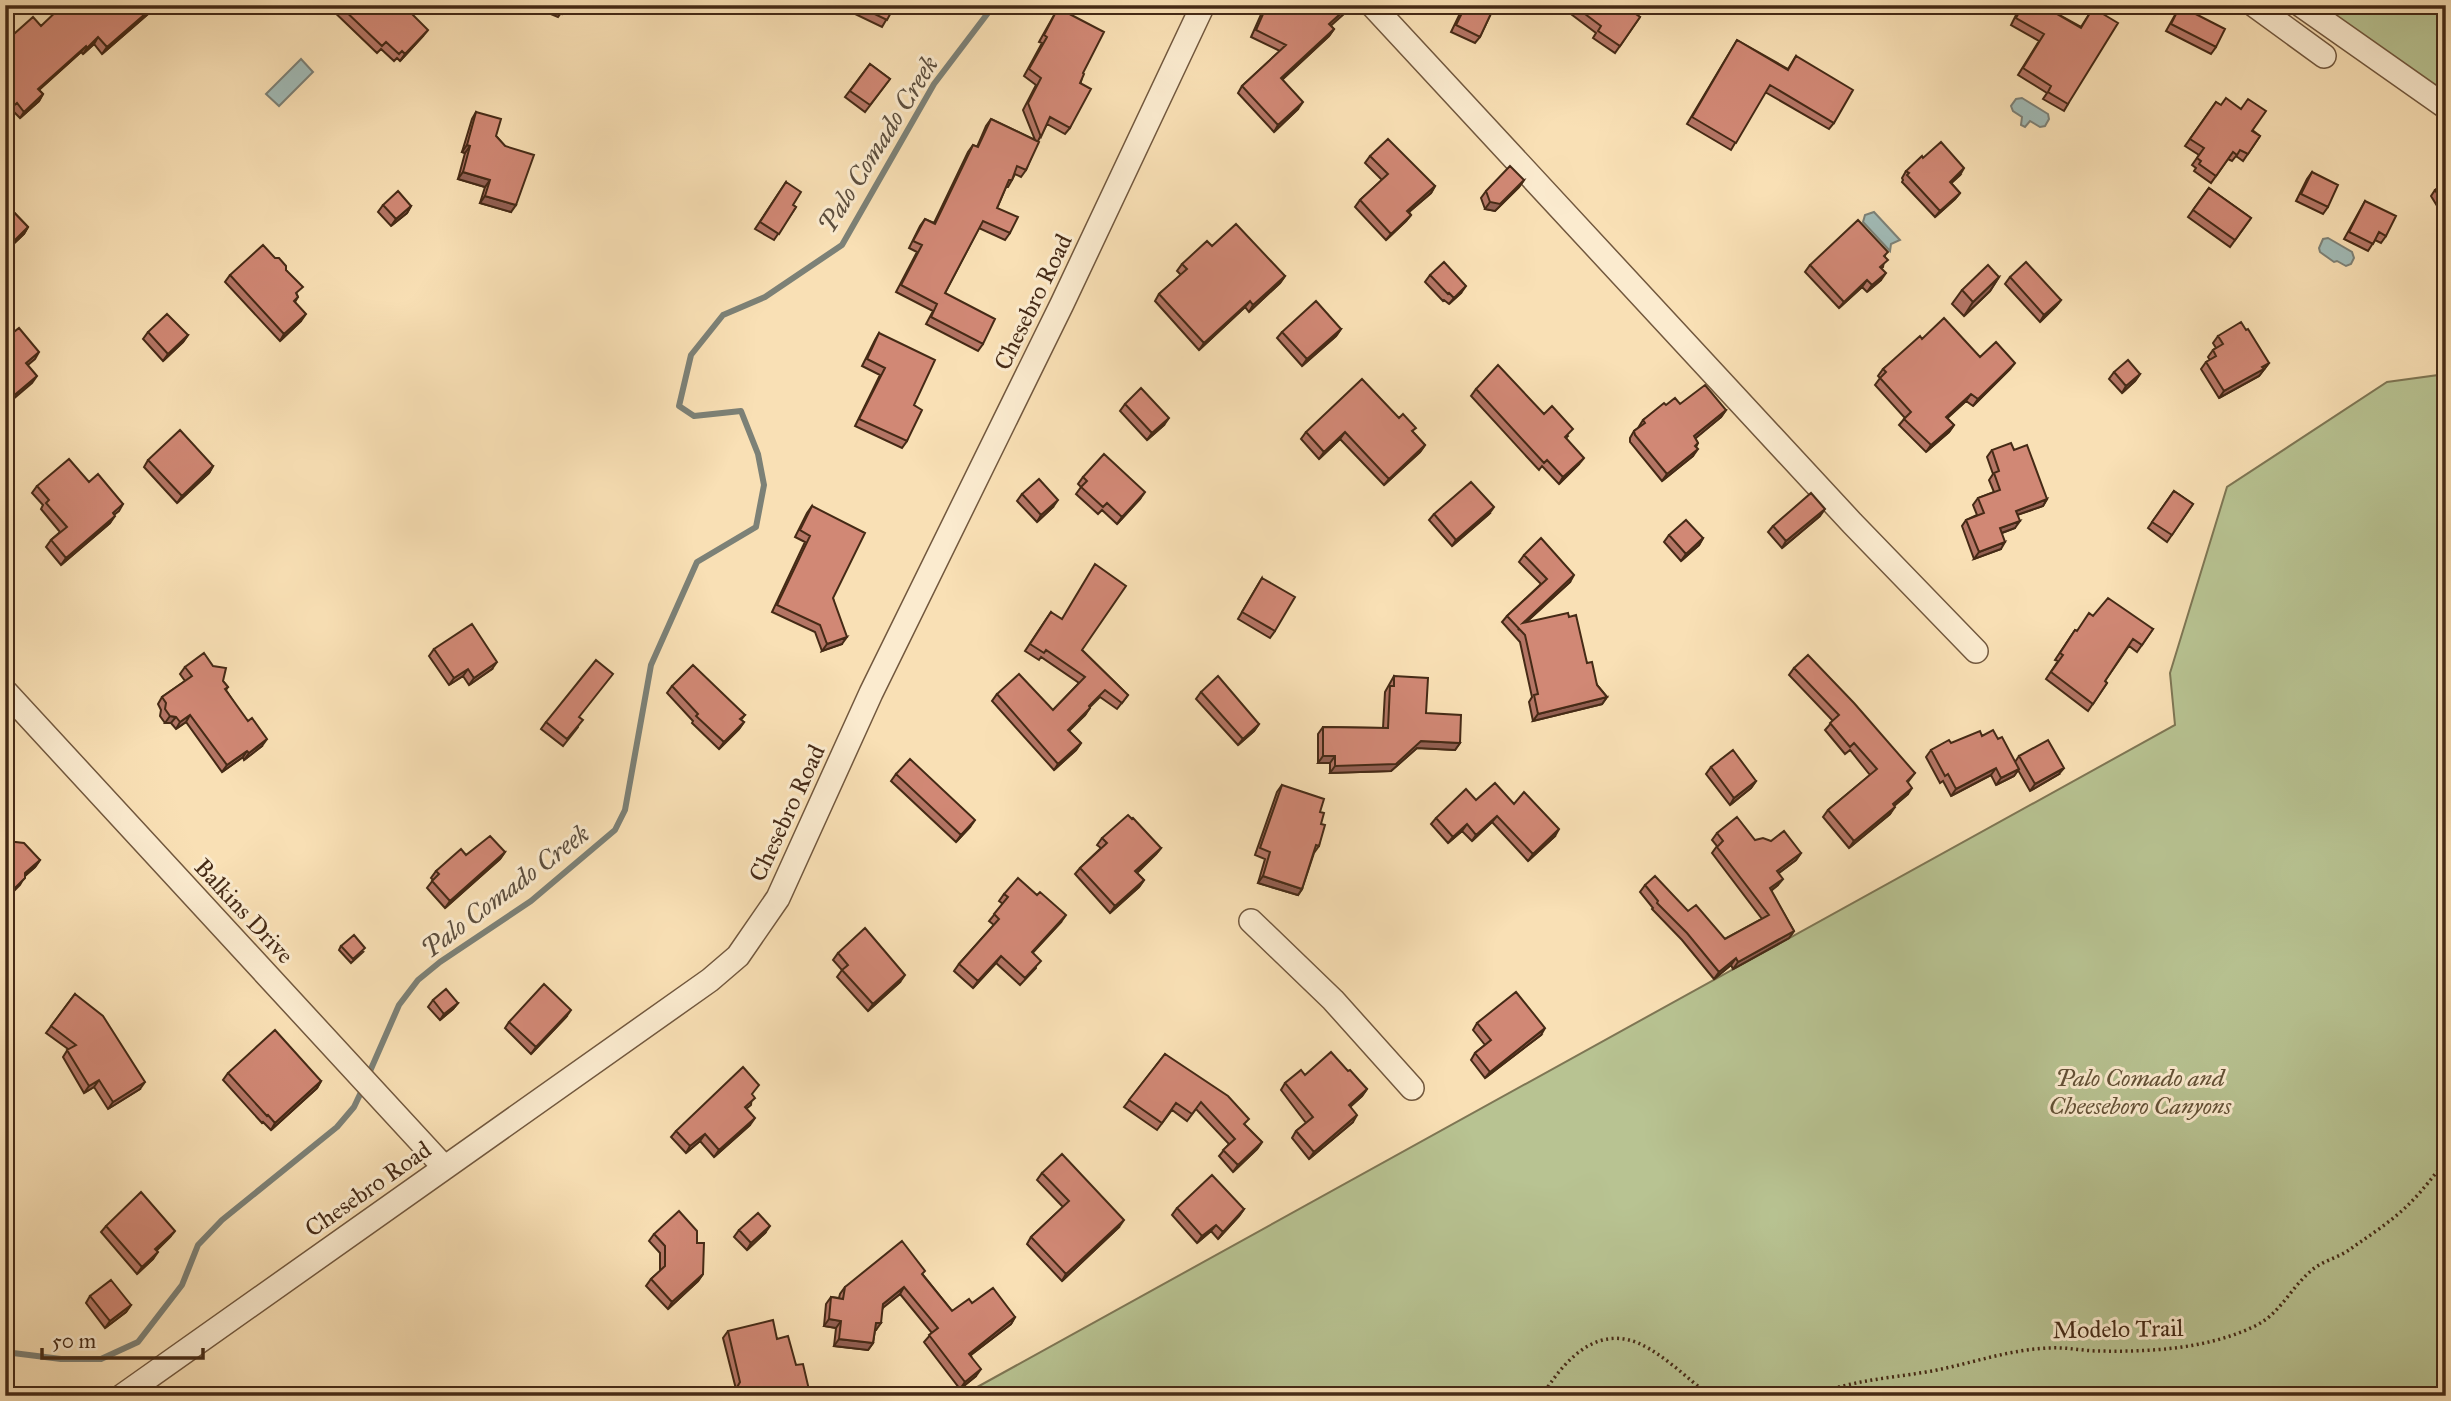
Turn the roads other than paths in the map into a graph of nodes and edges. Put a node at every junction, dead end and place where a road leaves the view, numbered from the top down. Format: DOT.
graph roads {
  1 [pos="1203,5"];
  2 [pos="1372,5"];
  3 [pos="2254,5"];
  4 [pos="2301,5"];
  5 [pos="2324,56"];
  6 [pos="2446,107"];
  7 [pos="1976,651"];
  8 [pos="5,691"];
  9 [pos="1251,921"];
  10 [pos="1412,1088"];
  11 [pos="444,1167"];
  12 [pos="121,1396"];
  1 -- 11 [label="street, Chesebro Road"];
  2 -- 7 [label="street"];
  3 -- 5 [label="street"];
  4 -- 6 [label="street"];
  8 -- 11 [label="street, Balkins Drive"];
  9 -- 10 [label="street"];
  11 -- 12 [label="street, Chesebro Road"];
}
